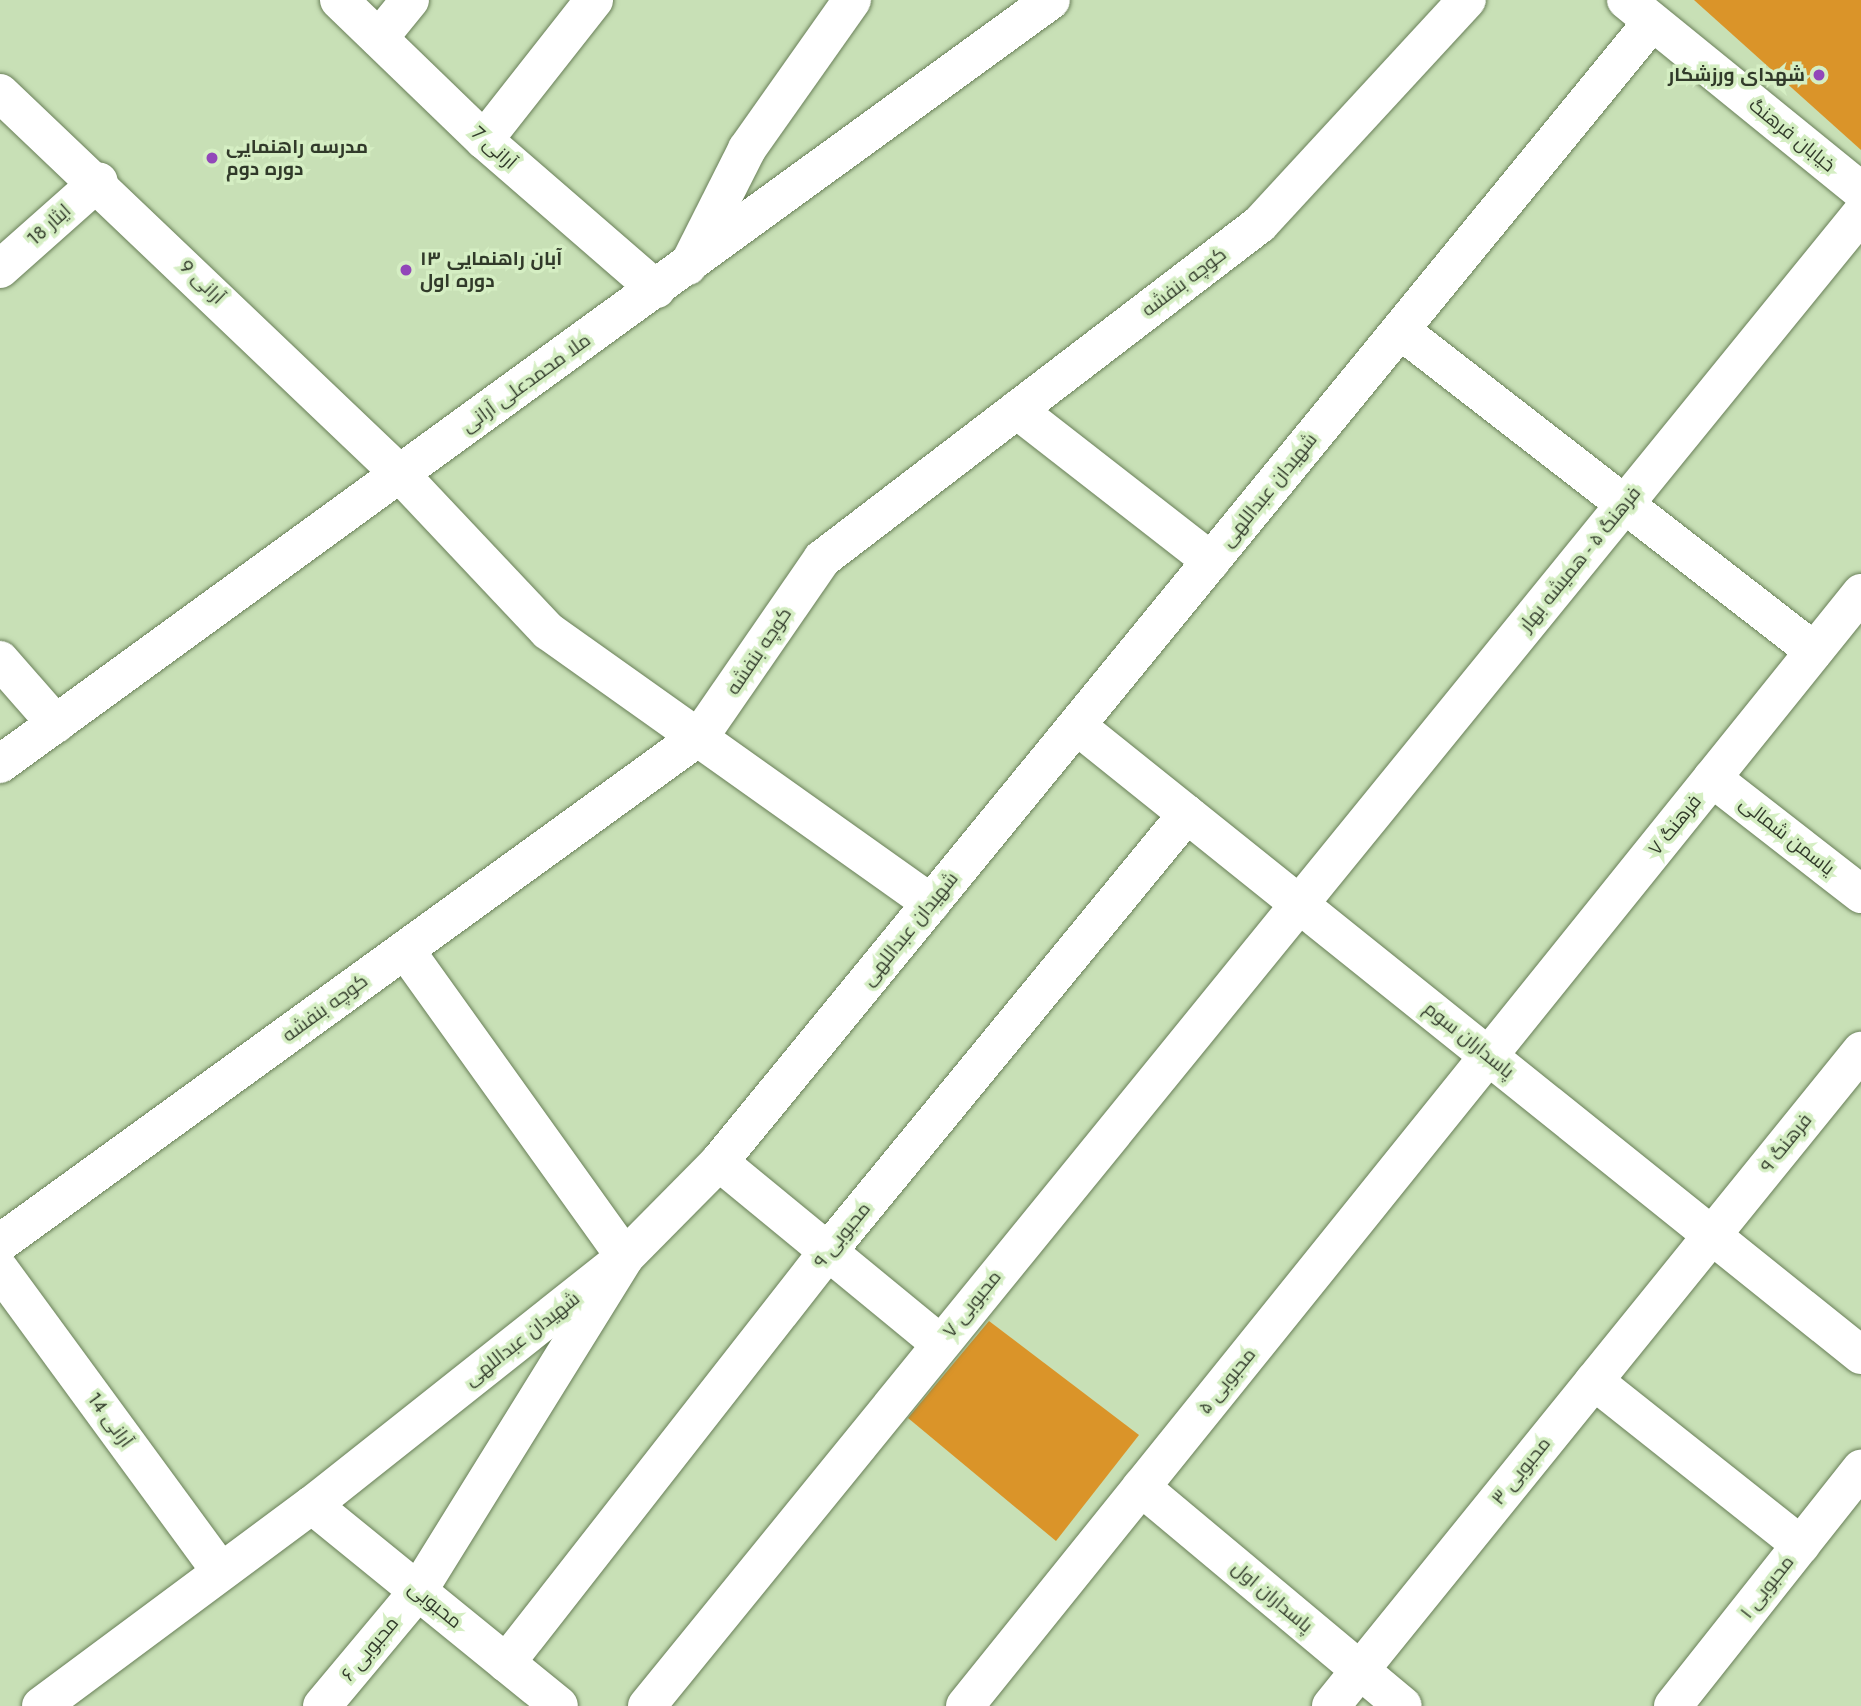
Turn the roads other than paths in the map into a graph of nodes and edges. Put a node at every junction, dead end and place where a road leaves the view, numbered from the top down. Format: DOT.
graph roads {
  1 [pos="339,0"];
  2 [pos="410,0"];
  3 [pos="594,0"];
  4 [pos="852,0"];
  5 [pos="1051,0"];
  6 [pos="1467,0"];
  7 [pos="1639,11"];
  8 [pos="379,38"];
  9 [pos="0,93"];
  10 [pos="484,140"];
  11 [pos="99,181"];
  12 [pos="1861,191"];
  13 [pos="1861,214"];
  14 [pos="688,266"];
  15 [pos="0,269"];
  16 [pos="656,289"];
  17 [pos="1400,330"];
  18 [pos="1017,410"];
  19 [pos="400,474"];
  20 [pos="1622,507"];
  21 [pos="1211,561"];
  22 [pos="1861,593"];
  23 [pos="1814,651"];
  24 [pos="0,660"];
  25 [pos="56,724"];
  26 [pos="1077,726"];
  27 [pos="700,736"];
  28 [pos="0,764"];
  29 [pos="1712,778"];
  30 [pos="1187,814"];
  31 [pos="1861,894"];
  32 [pos="932,903"];
  33 [pos="1299,904"];
  34 [pos="405,950"];
  35 [pos="1861,1051"];
  36 [pos="1488,1056"];
  37 [pos="719,1162"];
  38 [pos="1712,1235"];
  39 [pos="0,1243"];
  40 [pos="830,1250"];
  41 [pos="625,1257"];
  42 [pos="0,1270"];
  43 [pos="939,1343"];
  44 [pos="1861,1355"];
  45 [pos="1594,1381"];
  46 [pos="1861,1469"];
  47 [pos="1141,1487"];
  48 [pos="312,1505"];
  49 [pos="1801,1545"];
  50 [pos="220,1571"];
  51 [pos="418,1591"];
  52 [pos="1360,1670"];
  53 [pos="515,1684"];
  54 [pos="41,1706"];
  55 [pos="322,1706"];
  56 [pos="559,1706"];
  57 [pos="647,1706"];
  58 [pos="965,1706"];
  59 [pos="1331,1706"];
  60 [pos="1403,1706"];
  61 [pos="1673,1706"];
  1 -- 8 [label="street, آرانی 7"];
  2 -- 8 [label="street"];
  3 -- 10 [label="street"];
  4 -- 14 [label="street"];
  5 -- 14 [label="street, ملا محمدعلی آرانی"];
  6 -- 18 [label="street, کوچه بنفشه"];
  7 -- 12 [label="street, خیابان فرهنگ"];
  7 -- 17 [label="street, شهیدان عبداللهی"];
  8 -- 10 [label="street, آرانی 7"];
  9 -- 11 [label="street, آرانی 9"];
  10 -- 16 [label="street, آرانی 7"];
  11 -- 15 [label="street, ایثار 18"];
  11 -- 19 [label="street, آرانی 9"];
  13 -- 20 [label="street, فرهنگ ۵ - همیشه بهار"];
  14 -- 16 [label="street, ملا محمدعلی آرانی"];
  16 -- 19 [label="street, ملا محمدعلی آرانی"];
  17 -- 20 [label="street"];
  17 -- 21 [label="street, شهیدان عبداللهی"];
  18 -- 21 [label="street"];
  18 -- 27 [label="street, کوچه بنفشه"];
  19 -- 25 [label="street, ملا محمدعلی آرانی"];
  19 -- 27 [label="street, آرانی 9"];
  20 -- 23 [label="street"];
  20 -- 33 [label="street, فرهنگ ۵ - همیشه بهار"];
  21 -- 26 [label="street, شهیدان عبداللهی"];
  22 -- 23 [label="street, فرهنگ ۷"];
  23 -- 29 [label="street, فرهنگ ۷"];
  24 -- 25 [label="street"];
  25 -- 28 [label="street, ملا محمدعلی آرانی"];
  26 -- 30 [label="street, پاسداران سوم"];
  26 -- 32 [label="street, شهیدان عبداللهی"];
  27 -- 32 [label="street, آرانی 9"];
  27 -- 34 [label="street, کوچه بنفشه"];
  29 -- 31 [label="street, یاسمن شمالی"];
  29 -- 36 [label="street, فرهنگ ۷"];
  30 -- 33 [label="street, پاسداران سوم"];
  30 -- 40 [label="street, محبوبی ۹"];
  32 -- 37 [label="street, شهیدان عبداللهی"];
  33 -- 36 [label="street, پاسداران سوم"];
  33 -- 43 [label="street, محبوبی ۷"];
  34 -- 39 [label="street, کوچه بنفشه"];
  34 -- 41 [label="street"];
  35 -- 38 [label="street, فرهنگ ۹"];
  36 -- 38 [label="street, پاسداران سوم"];
  36 -- 47 [label="street, محبوبی ۵"];
  37 -- 40 [label="street"];
  37 -- 41 [label="street, شهیدان عبداللهی"];
  38 -- 44 [label="street, پاسداران سوم"];
  38 -- 45 [label="street, محبوبی ۳"];
  40 -- 43 [label="street"];
  40 -- 53 [label="street, محبوبی ۹"];
  41 -- 48 [label="street, شهیدان عبداللهی"];
  41 -- 51 [label="street, محبوبی ۶"];
  42 -- 50 [label="street, آرانی 14"];
  43 -- 57 [label="street, محبوبی ۷"];
  45 -- 49 [label="street"];
  45 -- 52 [label="street, محبوبی ۳"];
  46 -- 49 [label="street, محبوبی ۱"];
  47 -- 52 [label="street, پاسداران اول"];
  47 -- 58 [label="street, محبوبی ۵"];
  48 -- 50 [label="street, شهیدان عبداللهی"];
  48 -- 51 [label="street, محبوبی"];
  49 -- 61 [label="street, محبوبی ۱"];
  50 -- 54 [label="street, شهیدان عبداللهی"];
  51 -- 53 [label="street, محبوبی"];
  51 -- 55 [label="street, محبوبی ۶"];
  52 -- 59 [label="street, محبوبی ۳"];
  52 -- 60 [label="street, پاسداران اول"];
  53 -- 56 [label="street, محبوبی"];
}
